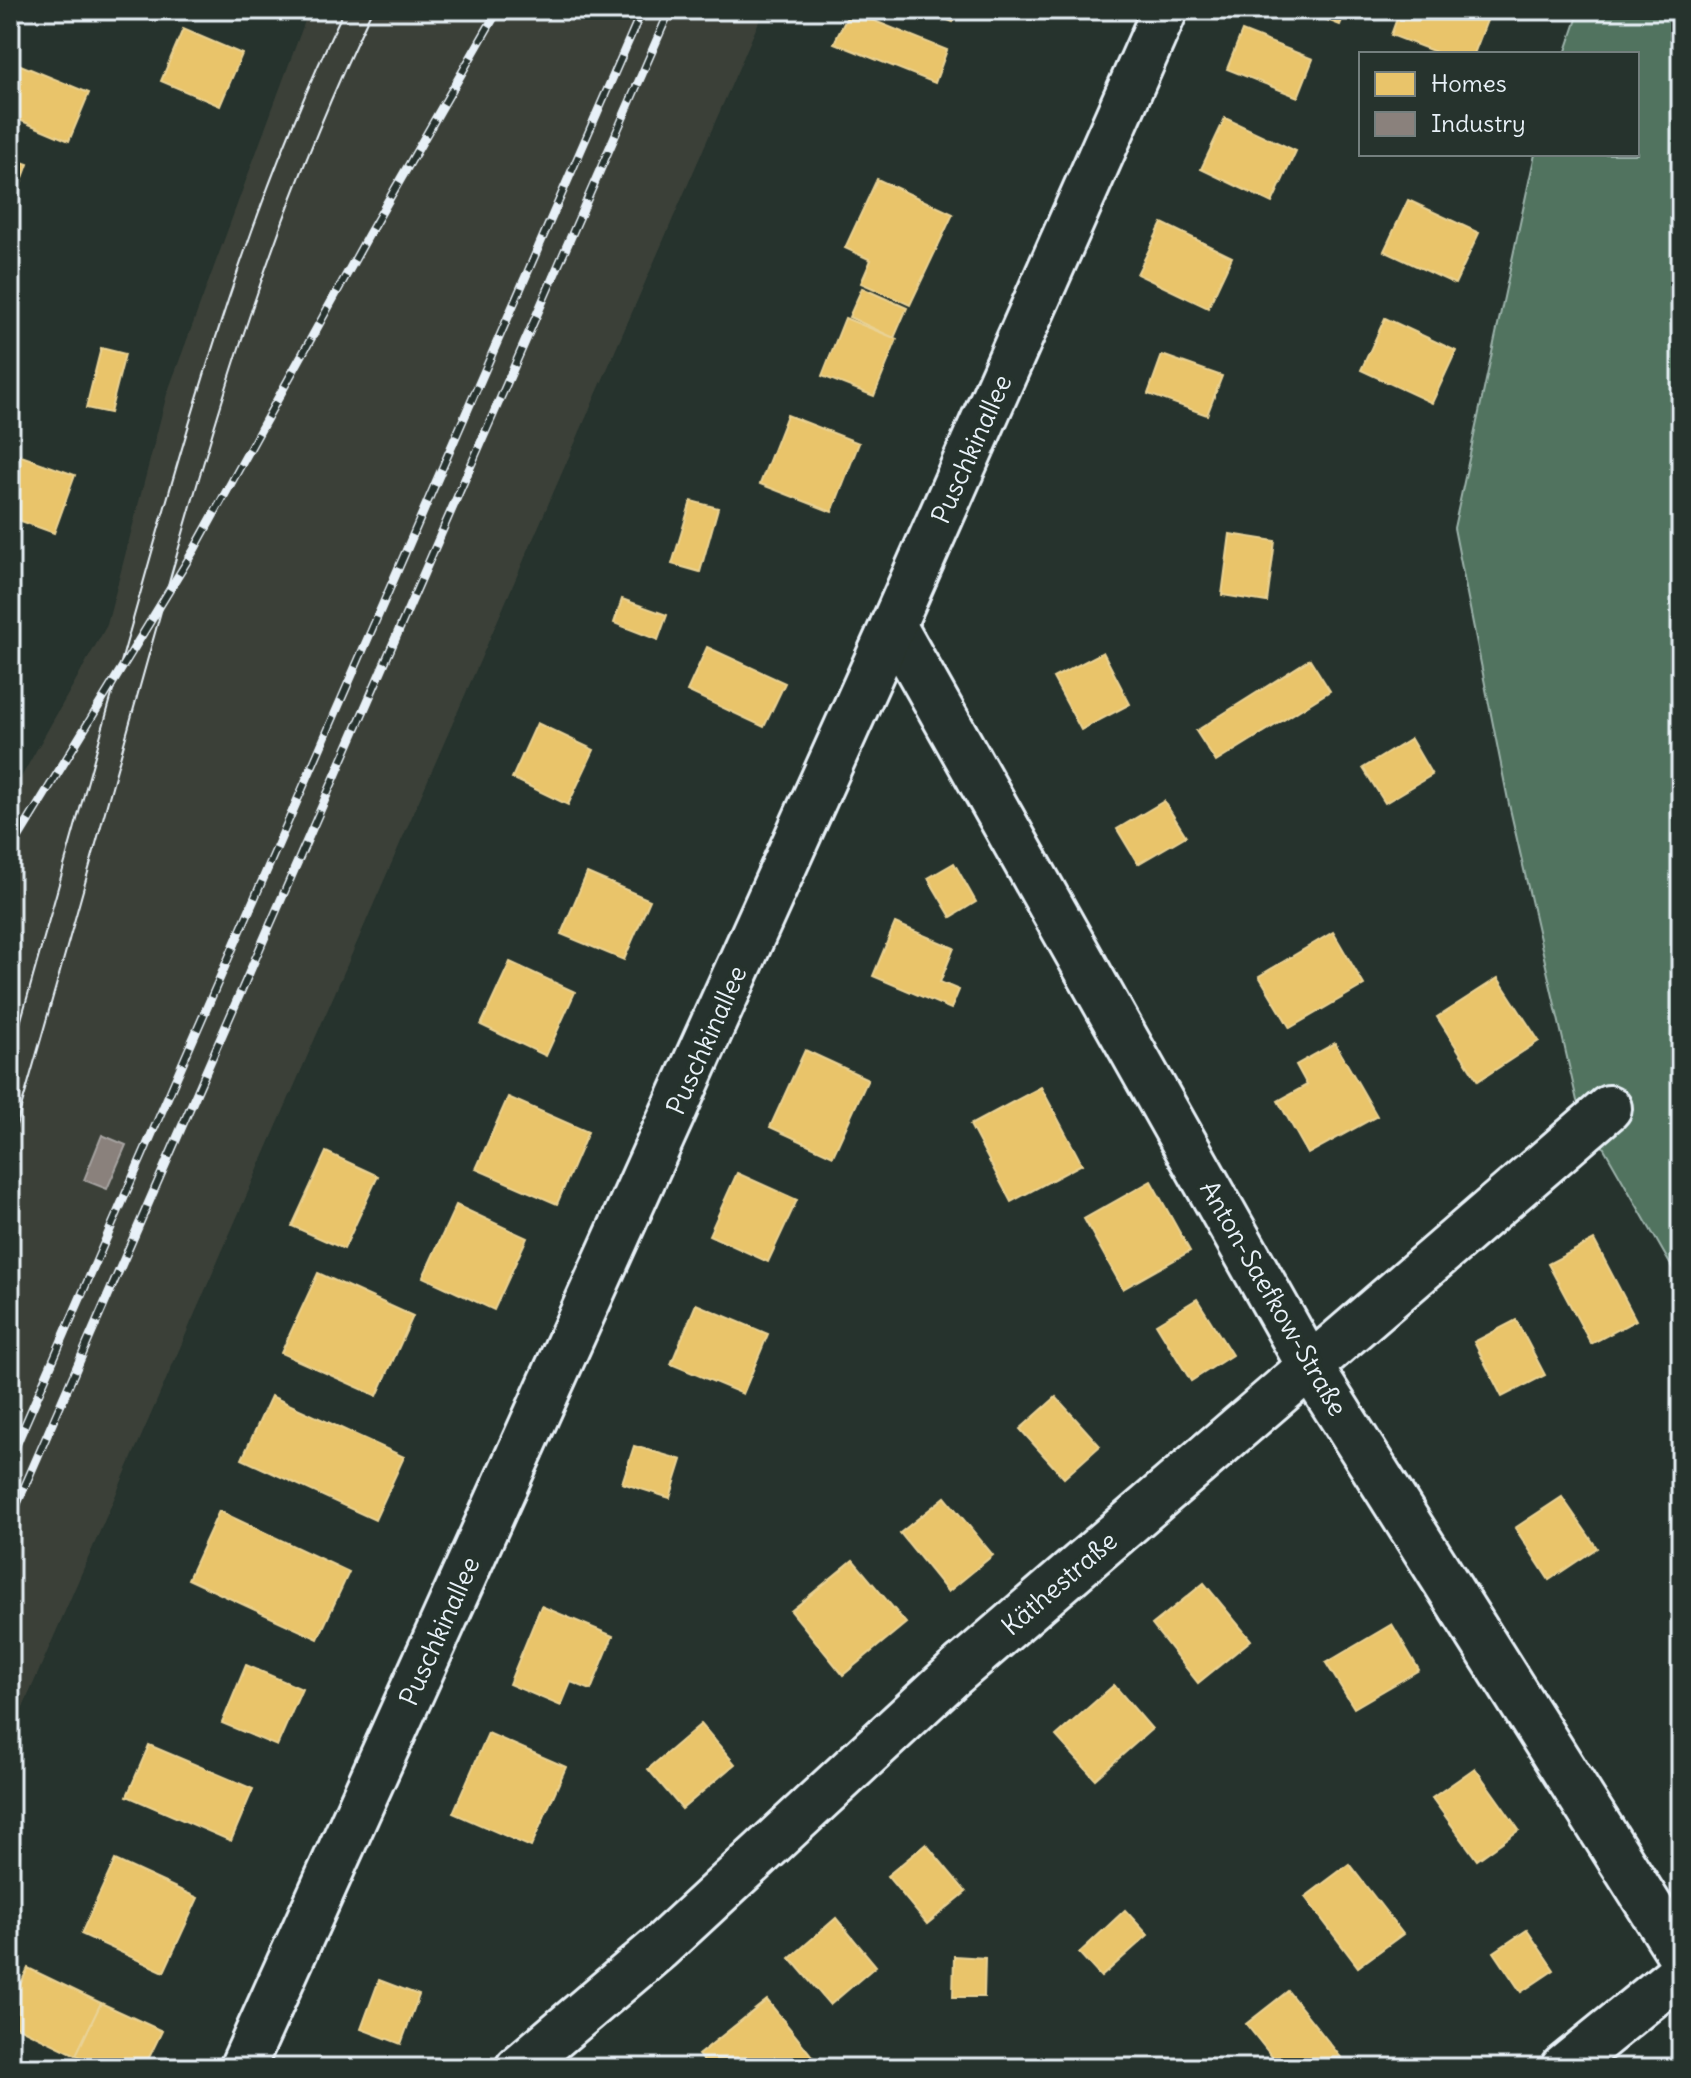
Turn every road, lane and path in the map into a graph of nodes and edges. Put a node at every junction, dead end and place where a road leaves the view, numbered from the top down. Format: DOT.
graph roads {
  1 [pos="1165,10"];
  2 [pos="893,625"];
  3 [pos="1609,1108"];
  4 [pos="1309,1365"];
  5 [pos="1681,1956"];
  6 [pos="1681,1972"];
  7 [pos="242,2068"];
  8 [pos="518,2068"];
  9 [pos="1563,2068"];
  1 -- 2 [label="street, Puschkinallee"];
  2 -- 4 [label="street, Anton-Saefkow-Straße"];
  2 -- 7 [label="street, Puschkinallee"];
  3 -- 4 [label="street, Käthestraße"];
  4 -- 5 [label="street, Anton-Saefkow-Straße"];
  4 -- 8 [label="street, Käthestraße"];
  6 -- 9 [label="street"];
}
